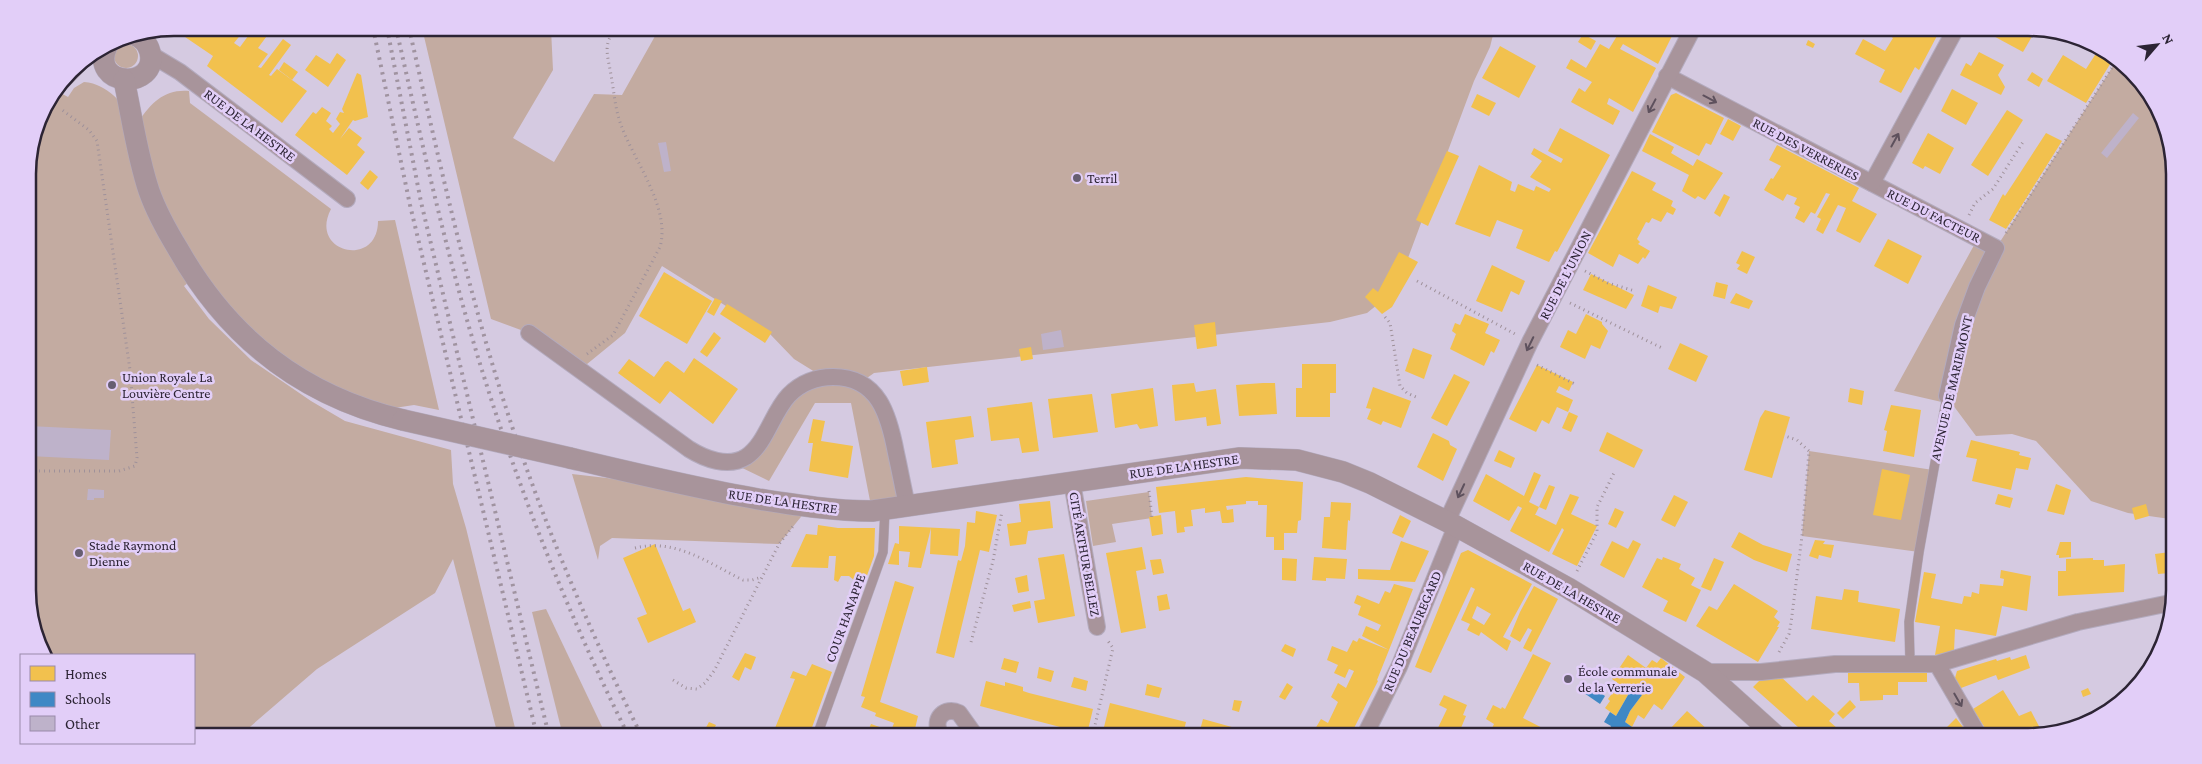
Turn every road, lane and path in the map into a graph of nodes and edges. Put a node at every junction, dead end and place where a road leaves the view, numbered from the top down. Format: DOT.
graph roads {
  1 [pos="1689,36"];
  2 [pos="1952,36"];
  3 [pos="609,37"];
  4 [pos="142,41"];
  5 [pos="150,54"];
  6 [pos="101,58"];
  7 [pos="2113,66"];
  8 [pos="1667,76"];
  9 [pos="124,80"];
  10 [pos="55,105"];
  11 [pos="2023,142"];
  12 [pos="1872,183"];
  13 [pos="347,199"];
  14 [pos="1961,230"];
  15 [pos="1996,248"];
  16 [pos="1571,263"];
  17 [pos="1417,281"];
  18 [pos="1635,291"];
  19 [pos="1554,296"];
  20 [pos="1385,317"];
  21 [pos="529,333"];
  22 [pos="1530,342"];
  23 [pos="1664,349"];
  24 [pos="1523,358"];
  25 [pos="574,364"];
  26 [pos="1577,385"];
  27 [pos="1947,396"];
  28 [pos="1416,397"];
  29 [pos="1785,436"];
  30 [pos="36,471"];
  31 [pos="1146,471"];
  32 [pos="1614,473"];
  33 [pos="1072,482"];
  34 [pos="1001,492"];
  35 [pos="907,505"];
  36 [pos="809,507"];
  37 [pos="885,509"];
  38 [pos="1152,518"];
  39 [pos="1451,523"];
  40 [pos="635,548"];
  41 [pos="762,577"];
  42 [pos="1568,588"];
  43 [pos="2165,604"];
  44 [pos="1097,627"];
  45 [pos="971,642"];
  46 [pos="1910,662"];
  47 [pos="1937,664"];
  48 [pos="1705,672"];
  49 [pos="1765,672"];
  50 [pos="673,680"];
  51 [pos="1369,727"];
  52 [pos="1766,727"];
  53 [pos="1974,727"];
  54 [pos="820,728"];
  55 [pos="938,728"];
  56 [pos="969,728"];
  57 [pos="1095,728"];
  1 -- 8 [label="street, RUE DE L'UNION"];
  12 -- 2 [label="street, RUE DES VERRERIES, one-way"];
  3 -- 25 [label="path"];
  4 -- 5 [label="street, RUE DE LA HESTRE"];
  5 -- 9 [label="street"];
  5 -- 13 [label="street, RUE DE LA HESTRE"];
  6 -- 9 [label="street"];
  7 -- 15 [label="path"];
  8 -- 12 [label="street, RUE DES VERRERIES, one-way"];
  8 -- 16 [label="street, RUE DE L'UNION, one-way"];
  9 -- 36 [label="street, RUE DE LA HESTRE, bridge"];
  10 -- 30 [label="path"];
  11 -- 14 [label="path"];
  12 -- 14 [label="street, RUE DU FACTEUR"];
  14 -- 15 [label="street, RUE DU FACTEUR"];
  15 -- 27 [label="street, AVENUE DE MARIEMONT"];
  16 -- 18 [label="path"];
  16 -- 19 [label="street, RUE DE L'UNION"];
  17 -- 22 [label="path"];
  19 -- 22 [label="street, RUE DE L'UNION"];
  19 -- 23 [label="path"];
  20 -- 28 [label="path"];
  21 -- 25 [label="street"];
  22 -- 24 [label="street, RUE DE L'UNION, one-way"];
  24 -- 26 [label="path"];
  24 -- 39 [label="street, RUE DE L'UNION, one-way"];
  25 -- 35 [label="street"];
  27 -- 46 [label="lane, AVENUE DE MARIEMONT"];
  29 -- 49 [label="path"];
  31 -- 33 [label="street, RUE DE LA HESTRE"];
  31 -- 38 [label="path"];
  31 -- 39 [label="street, RUE DE LA HESTRE"];
  32 -- 42 [label="path"];
  33 -- 34 [label="street, RUE DE LA HESTRE"];
  33 -- 44 [label="street, CITÉ ARTHUR BELLEZ"];
  34 -- 35 [label="street, RUE DE LA HESTRE"];
  34 -- 45 [label="path"];
  35 -- 37 [label="street, RUE DE LA HESTRE"];
  36 -- 37 [label="street, RUE DE LA HESTRE"];
  36 -- 41 [label="path"];
  37 -- 54 [label="lane, COUR HANAPPE"];
  39 -- 42 [label="street, RUE DE LA HESTRE"];
  39 -- 51 [label="street, RUE DU BEAUREGARD"];
  40 -- 41 [label="path"];
  41 -- 50 [label="path"];
  42 -- 48 [label="street, RUE DE LA HESTRE"];
  43 -- 47 [label="street"];
  44 -- 57 [label="path"];
  46 -- 47 [label="street"];
  46 -- 49 [label="street"];
  47 -- 53 [label="street, one-way"];
  48 -- 49 [label="street"];
  48 -- 52 [label="street, RUE DE LA HESTRE"];
  55 -- 56 [label="street"];
}
